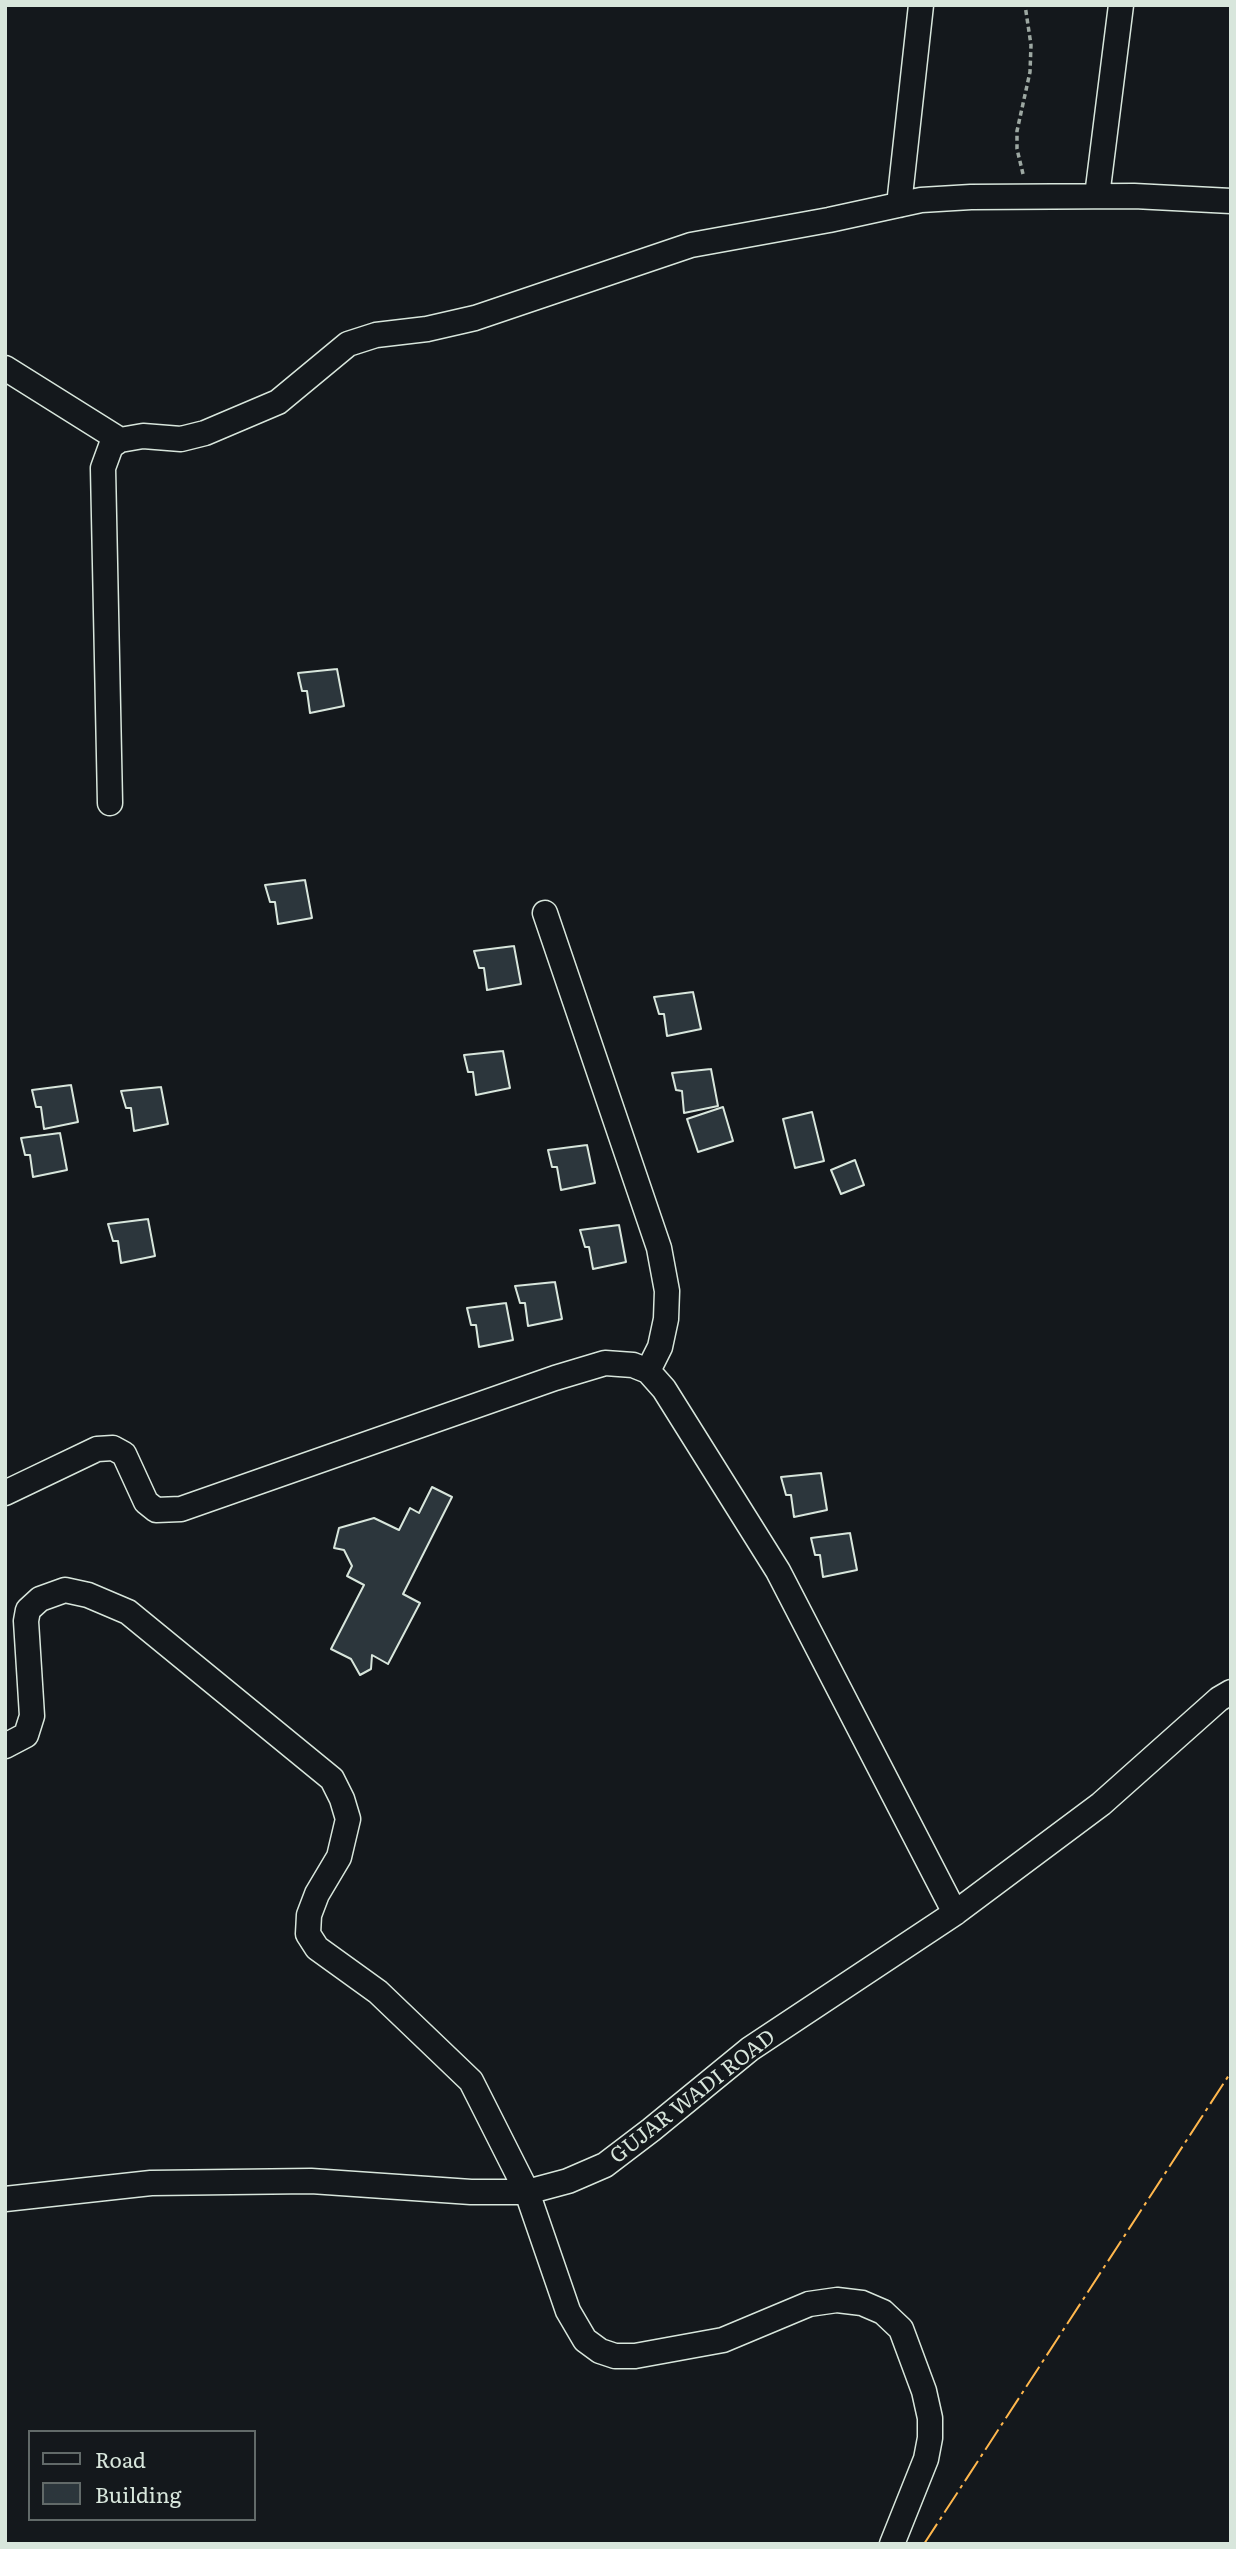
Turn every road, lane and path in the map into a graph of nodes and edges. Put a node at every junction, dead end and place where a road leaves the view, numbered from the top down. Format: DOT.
graph roads {
  1 [pos="921,5"];
  2 [pos="1025,5"];
  3 [pos="1121,5"];
  4 [pos="1028,196"];
  5 [pos="1097,196"];
  6 [pos="1231,201"];
  7 [pos="899,205"];
  8 [pos="5,368"];
  9 [pos="120,440"];
  10 [pos="110,803"];
  11 [pos="545,913"];
  12 [pos="648,1371"];
  13 [pos="5,1493"];
  14 [pos="1231,1692"];
  15 [pos="5,1746"];
  16 [pos="955,1913"];
  17 [pos="527,2192"];
  18 [pos="5,2199"];
  19 [pos="892,2544"];
  1 -- 7 [label="street"];
  2 -- 4 [label="path"];
  3 -- 5 [label="street"];
  4 -- 5 [label="street"];
  4 -- 7 [label="street"];
  5 -- 6 [label="street"];
  7 -- 9 [label="street"];
  8 -- 9 [label="street"];
  9 -- 10 [label="street"];
  11 -- 12 [label="street"];
  12 -- 13 [label="street"];
  12 -- 16 [label="street"];
  14 -- 16 [label="street, GUJAR WADI ROAD"];
  15 -- 17 [label="street"];
  16 -- 17 [label="street, GUJAR WADI ROAD"];
  17 -- 18 [label="street, GUJAR WADI ROAD"];
  17 -- 19 [label="street"];
}
